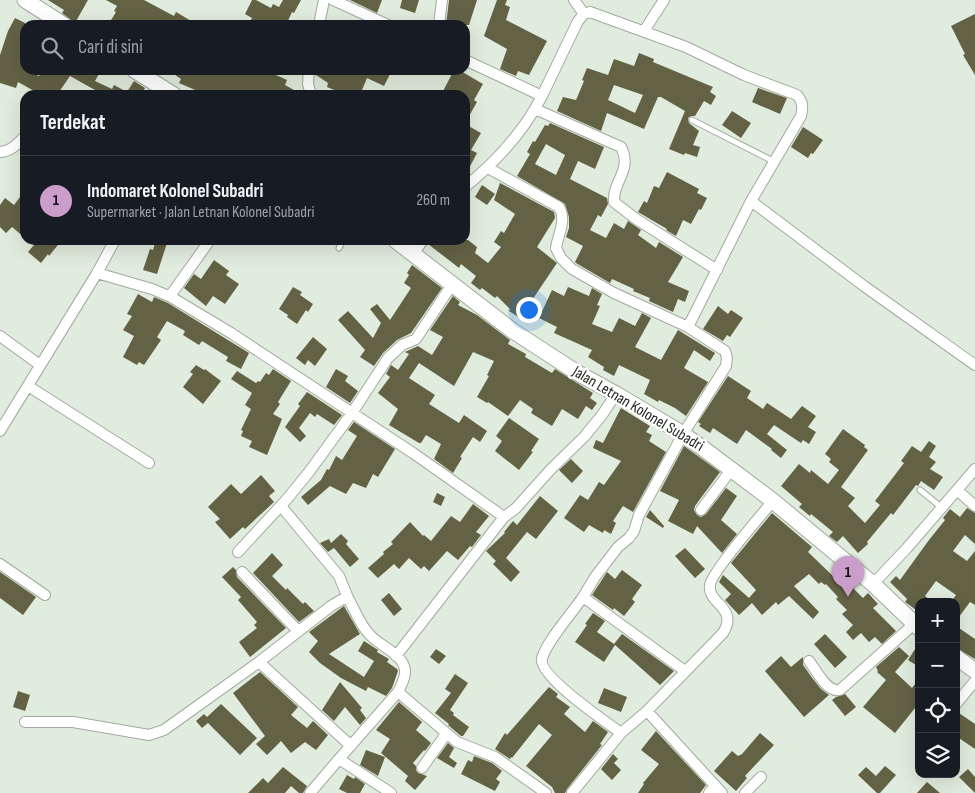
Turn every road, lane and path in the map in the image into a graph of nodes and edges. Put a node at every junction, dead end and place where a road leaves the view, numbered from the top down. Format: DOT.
graph roads {
  1 [pos="324,0"];
  2 [pos="333,0"];
  3 [pos="442,0"];
  4 [pos="574,0"];
  5 [pos="664,0"];
  6 [pos="33,2"];
  7 [pos="584,14"];
  8 [pos="57,20"];
  9 [pos="320,20"];
  10 [pos="377,20"];
  11 [pos="440,20"];
  12 [pos="644,31"];
  13 [pos="470,62"];
  14 [pos="142,75"];
  15 [pos="309,75"];
  16 [pos="166,90"];
  17 [pos="310,90"];
  18 [pos="542,96"];
  19 [pos="535,109"];
  20 [pos="692,120"];
  21 [pos="20,141"];
  22 [pos="0,152"];
  23 [pos="773,162"];
  24 [pos="488,168"];
  25 [pos="470,183"];
  26 [pos="751,201"];
  27 [pos="112,245"];
  28 [pos="206,245"];
  29 [pos="340,245"];
  30 [pos="402,245"];
  31 [pos="420,245"];
  32 [pos="339,248"];
  33 [pos="414,253"];
  34 [pos="717,270"];
  35 [pos="97,273"];
  36 [pos="453,283"];
  37 [pos="170,296"];
  38 [pos="688,327"];
  39 [pos="0,336"];
  40 [pos="975,364"];
  41 [pos="40,365"];
  42 [pos="28,386"];
  43 [pos="616,394"];
  44 [pos="352,414"];
  45 [pos="0,431"];
  46 [pos="683,434"];
  47 [pos="149,463"];
  48 [pos="975,469"];
  49 [pos="731,470"];
  50 [pos="920,490"];
  51 [pos="956,490"];
  52 [pos="773,501"];
  53 [pos="281,506"];
  54 [pos="975,506"];
  55 [pos="941,507"];
  56 [pos="702,510"];
  57 [pos="504,517"];
  58 [pos="238,552"];
  59 [pos="0,564"];
  60 [pos="242,572"];
  61 [pos="873,584"];
  62 [pos="45,594"];
  63 [pos="583,597"];
  64 [pos="348,598"];
  65 [pos="915,625"];
  66 [pos="915,627"];
  67 [pos="298,631"];
  68 [pos="396,656"];
  69 [pos="960,659"];
  70 [pos="809,661"];
  71 [pos="260,662"];
  72 [pos="685,671"];
  73 [pos="975,671"];
  74 [pos="975,681"];
  75 [pos="398,692"];
  76 [pos="960,699"];
  77 [pos="646,711"];
  78 [pos="25,722"];
  79 [pos="621,733"];
  80 [pos="446,734"];
  81 [pos="350,746"];
  82 [pos="339,759"];
  83 [pos="422,768"];
  84 [pos="761,777"];
  85 [pos="715,790"];
  86 [pos="310,793"];
  87 [pos="391,793"];
  88 [pos="546,793"];
  89 [pos="572,793"];
  90 [pos="745,793"];
  1 -- 9 [label="street"];
  2 -- 10 [label="street"];
  3 -- 11 [label="street"];
  4 -- 7 [label="street"];
  5 -- 12 [label="street"];
  6 -- 8 [label="main road"];
  7 -- 12 [label="street"];
  7 -- 18 [label="street"];
  12 -- 23 [label="street"];
  13 -- 18 [label="street"];
  14 -- 16 [label="main road"];
  15 -- 17 [label="street"];
  18 -- 19 [label="street"];
  19 -- 24 [label="street"];
  19 -- 34 [label="street"];
  20 -- 23 [label="lane"];
  21 -- 22 [label="street"];
  23 -- 26 [label="street"];
  24 -- 25 [label="street"];
  24 -- 38 [label="street"];
  26 -- 34 [label="street"];
  26 -- 40 [label="street"];
  27 -- 35 [label="street"];
  28 -- 37 [label="street"];
  29 -- 32 [label="lane"];
  30 -- 33 [label="main road, Jalan Letnan Kolonel Subadri"];
  31 -- 33 [label="street"];
  33 -- 36 [label="main road, Jalan Letnan Kolonel Subadri"];
  34 -- 38 [label="street"];
  35 -- 37 [label="street"];
  35 -- 41 [label="street"];
  36 -- 43 [label="main road, Jalan Letnan Kolonel Subadri"];
  36 -- 44 [label="street"];
  37 -- 44 [label="street"];
  38 -- 46 [label="street"];
  39 -- 41 [label="street"];
  41 -- 42 [label="street"];
  42 -- 45 [label="street"];
  42 -- 47 [label="street"];
  43 -- 46 [label="main road, Jalan Letnan Kolonel Subadri"];
  43 -- 57 [label="street"];
  44 -- 53 [label="street"];
  44 -- 57 [label="street"];
  46 -- 49 [label="main road, Jalan Letnan Kolonel Subadri"];
  46 -- 63 [label="street"];
  48 -- 51 [label="street"];
  49 -- 52 [label="main road, Jalan Letnan Kolonel Subadri"];
  49 -- 56 [label="street"];
  50 -- 55 [label="lane"];
  51 -- 54 [label="street"];
  51 -- 55 [label="street"];
  52 -- 61 [label="main road, Jalan Letnan Kolonel Subadri"];
  52 -- 72 [label="street"];
  53 -- 58 [label="street"];
  53 -- 64 [label="street"];
  55 -- 61 [label="street"];
  57 -- 68 [label="street"];
  59 -- 62 [label="street"];
  60 -- 67 [label="street"];
  61 -- 65 [label="main road, Jalan Letnan Kolonel Subadri"];
  63 -- 72 [label="street"];
  63 -- 79 [label="street"];
  64 -- 67 [label="street"];
  64 -- 68 [label="street"];
  66 -- 70 [label="street"];
  67 -- 71 [label="street"];
  68 -- 75 [label="street"];
  69 -- 73 [label="main road"];
  71 -- 78 [label="street"];
  71 -- 81 [label="street"];
  72 -- 77 [label="street"];
  74 -- 76 [label="street"];
  75 -- 80 [label="street"];
  75 -- 81 [label="street"];
  77 -- 79 [label="street"];
  77 -- 85 [label="street"];
  79 -- 89 [label="street"];
  80 -- 83 [label="street"];
  80 -- 88 [label="street"];
  81 -- 82 [label="street"];
  82 -- 86 [label="street"];
  82 -- 87 [label="street"];
  84 -- 90 [label="street"];
}
